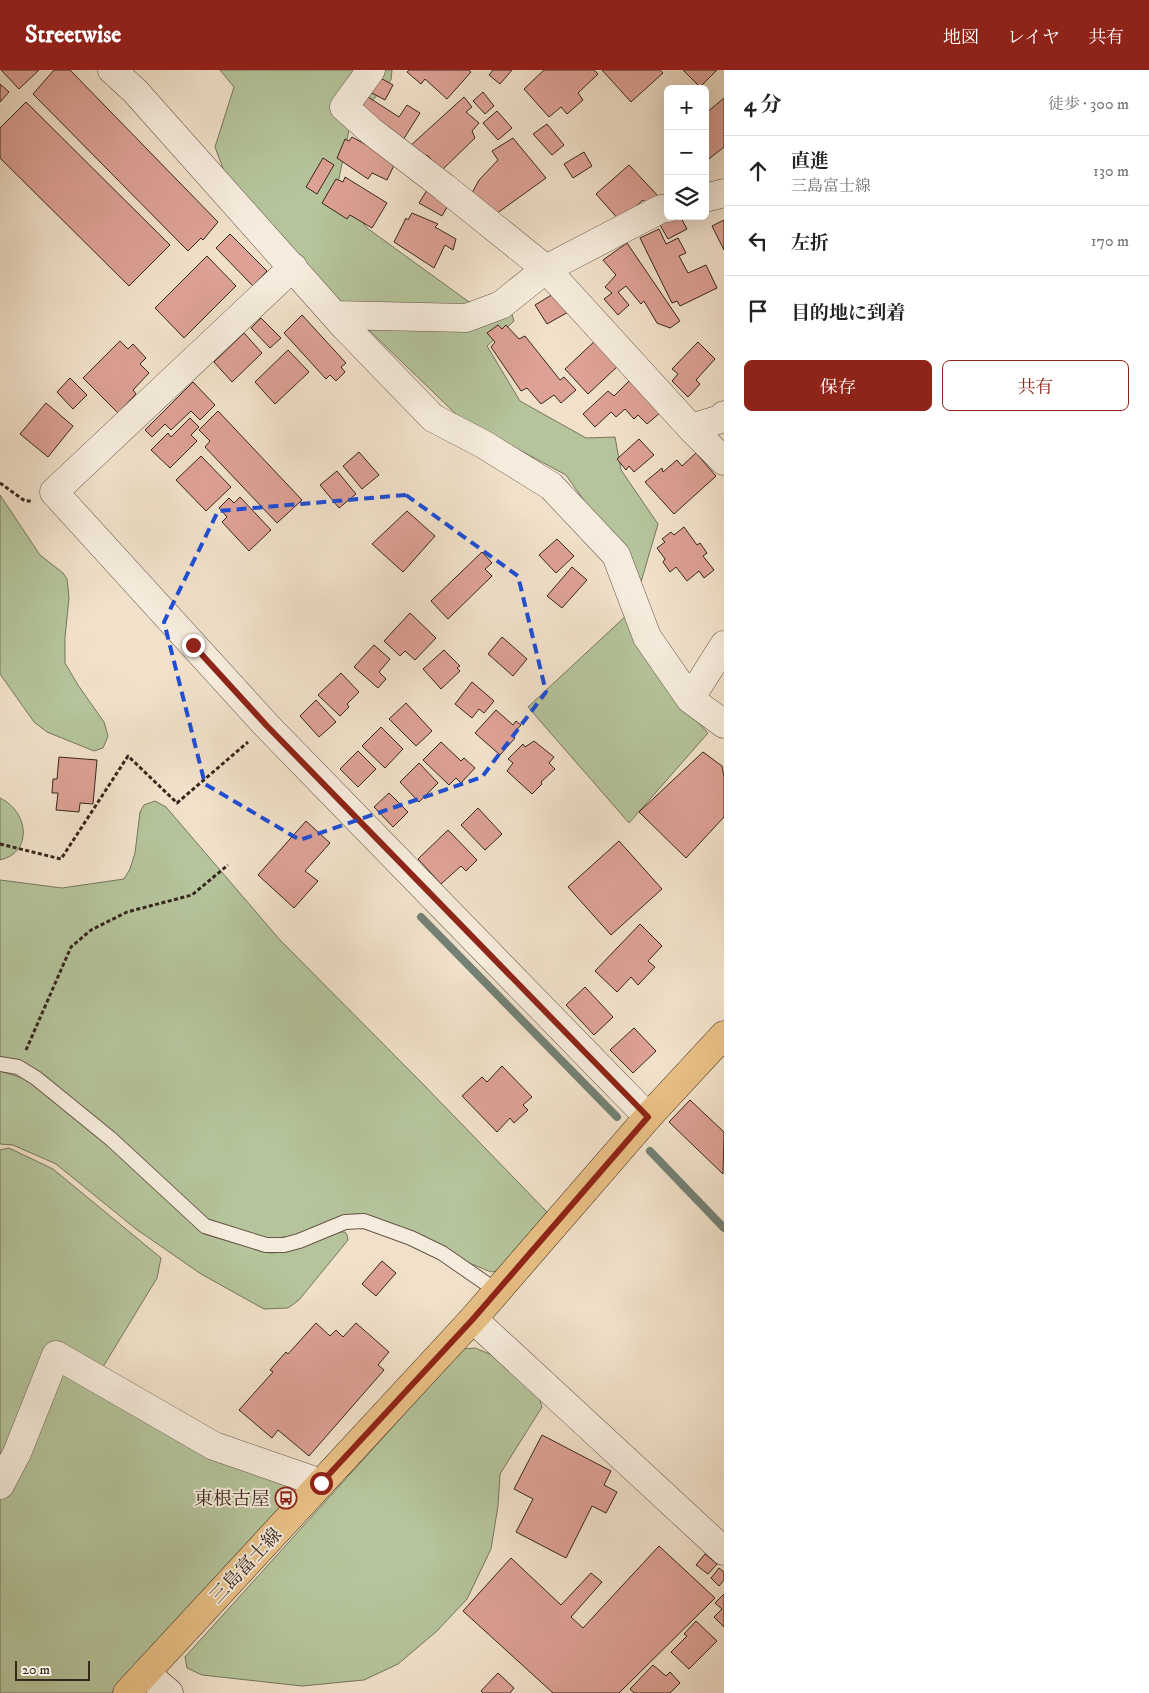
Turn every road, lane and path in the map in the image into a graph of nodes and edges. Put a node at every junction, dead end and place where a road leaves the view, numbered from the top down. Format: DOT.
graph roads {
  1 [pos="112,70"];
  2 [pos="371,70"];
  3 [pos="724,193"];
  4 [pos="709,197"];
  5 [pos="664,208"];
  6 [pos="294,267"];
  7 [pos="546,269"];
  8 [pos="335,316"];
  9 [pos="724,415"];
  10 [pos="691,428"];
  11 [pos="724,461"];
  12 [pos="724,644"];
  13 [pos="690,699"];
  14 [pos="724,724"];
  15 [pos="267,726"];
  16 [pos="0,844"];
  17 [pos="228,865"];
  18 [pos="724,1035"];
  19 [pos="0,1064"];
  20 [pos="18,1067"];
  21 [pos="648,1117"];
  22 [pos="497,1291"];
  23 [pos="473,1319"];
  24 [pos="321,1483"];
  25 [pos="0,1485"];
  26 [pos="724,1551"];
  27 [pos="146,1673"];
  28 [pos="127,1693"];
  29 [pos="169,1693"];
  1 -- 6 [label="street"];
  2 -- 7 [label="street"];
  3 -- 4 [label="street"];
  5 -- 7 [label="street"];
  6 -- 8 [label="street"];
  6 -- 15 [label="street"];
  7 -- 8 [label="street"];
  7 -- 10 [label="street"];
  8 -- 13 [label="street"];
  9 -- 10 [label="street"];
  10 -- 11 [label="street"];
  12 -- 13 [label="street"];
  13 -- 14 [label="street"];
  15 -- 16 [label="path"];
  15 -- 21 [label="street"];
  17 -- 20 [label="path"];
  18 -- 21 [label="main road, 三島富士線"];
  19 -- 20 [label="lane"];
  20 -- 22 [label="lane"];
  21 -- 22 [label="main road, 三島富士線"];
  22 -- 23 [label="main road, 三島富士線"];
  23 -- 24 [label="main road, 三島富士線"];
  23 -- 26 [label="street"];
  24 -- 25 [label="street"];
  24 -- 27 [label="main road, 三島富士線"];
  27 -- 28 [label="main road, 三島富士線"];
  27 -- 29 [label="street"];
}
